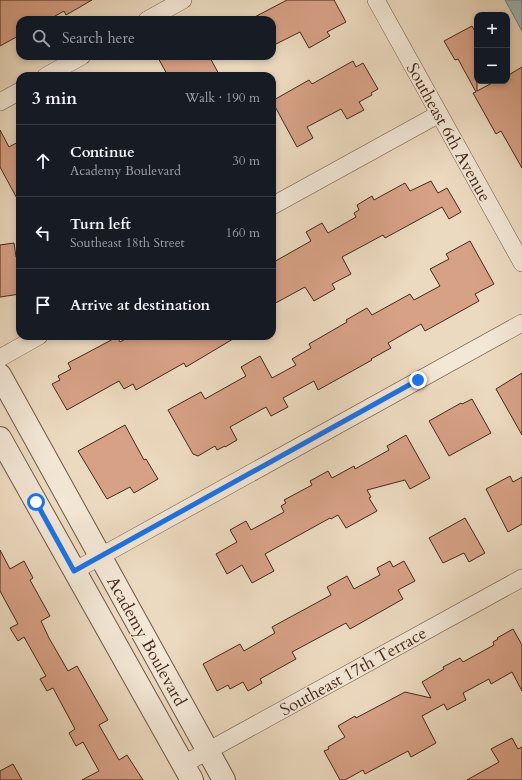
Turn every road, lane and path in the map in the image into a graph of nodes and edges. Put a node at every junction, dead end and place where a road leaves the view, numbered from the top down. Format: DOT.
graph roads {
  1 [pos="183,0"];
  2 [pos="376,0"];
  3 [pos="154,16"];
  4 [pos="75,60"];
  5 [pos="53,72"];
  6 [pos="16,93"];
  7 [pos="0,102"];
  8 [pos="439,114"];
  9 [pos="276,204"];
  10 [pos="522,263"];
  11 [pos="522,322"];
  12 [pos="32,340"];
  13 [pos="0,358"];
  14 [pos="0,375"];
  15 [pos="0,438"];
  16 [pos="100,556"];
  17 [pos="74,571"];
  18 [pos="522,578"];
  19 [pos="208,751"];
  20 [pos="188,772"];
  21 [pos="224,780"];
  1 -- 3 [label="street"];
  2 -- 8 [label="street, Southeast 6th Avenue"];
  4 -- 5 [label="street"];
  6 -- 7 [label="street"];
  8 -- 9 [label="street"];
  8 -- 10 [label="street, Southeast 6th Avenue"];
  11 -- 16 [label="street"];
  12 -- 13 [label="street"];
  14 -- 16 [label="street, Academy Boulevard"];
  15 -- 17 [label="street, Academy Boulevard"];
  16 -- 17 [label="street"];
  16 -- 19 [label="street, Academy Boulevard"];
  17 -- 20 [label="street, Academy Boulevard"];
  18 -- 19 [label="street, Southeast 17th Terrace"];
  19 -- 20 [label="street, Southeast 17th Terrace"];
  19 -- 21 [label="street, Academy Boulevard"];
}
